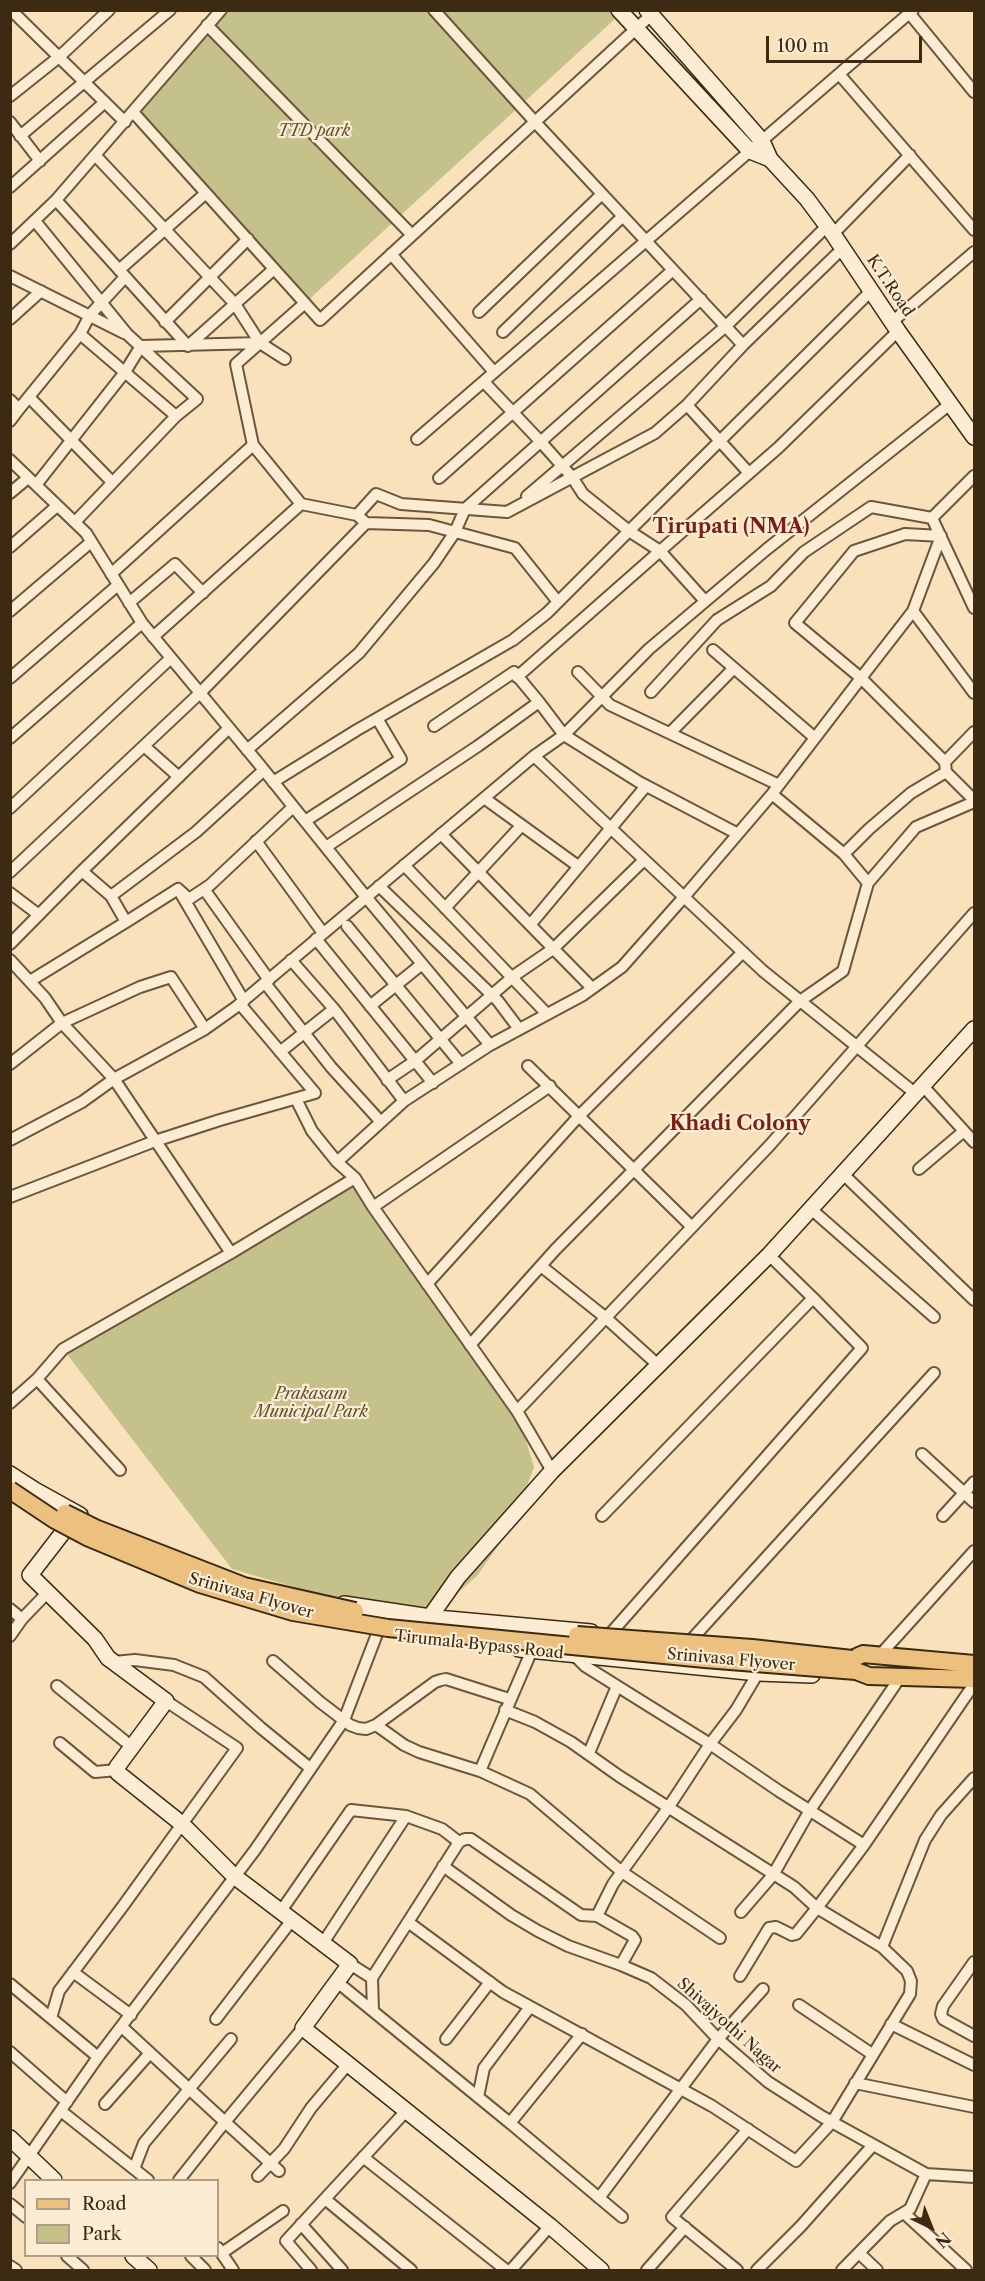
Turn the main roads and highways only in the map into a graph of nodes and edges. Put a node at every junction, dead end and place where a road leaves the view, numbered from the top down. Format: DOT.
graph roads {
  1 [pos="10,1479"];
  2 [pos="10,1490"];
  3 [pos="975,1664"];
  4 [pos="860,1665"];
  5 [pos="975,1679"];
  1 -- 4 [label="main road, Srinivasa Flyover, bridge"];
  2 -- 4 [label="main road, Srinivasa Flyover, bridge"];
  3 -- 4 [label="main road, Tirumala Bypass Road"];
  4 -- 5 [label="main road, Tirumala Bypass Road"];
}
